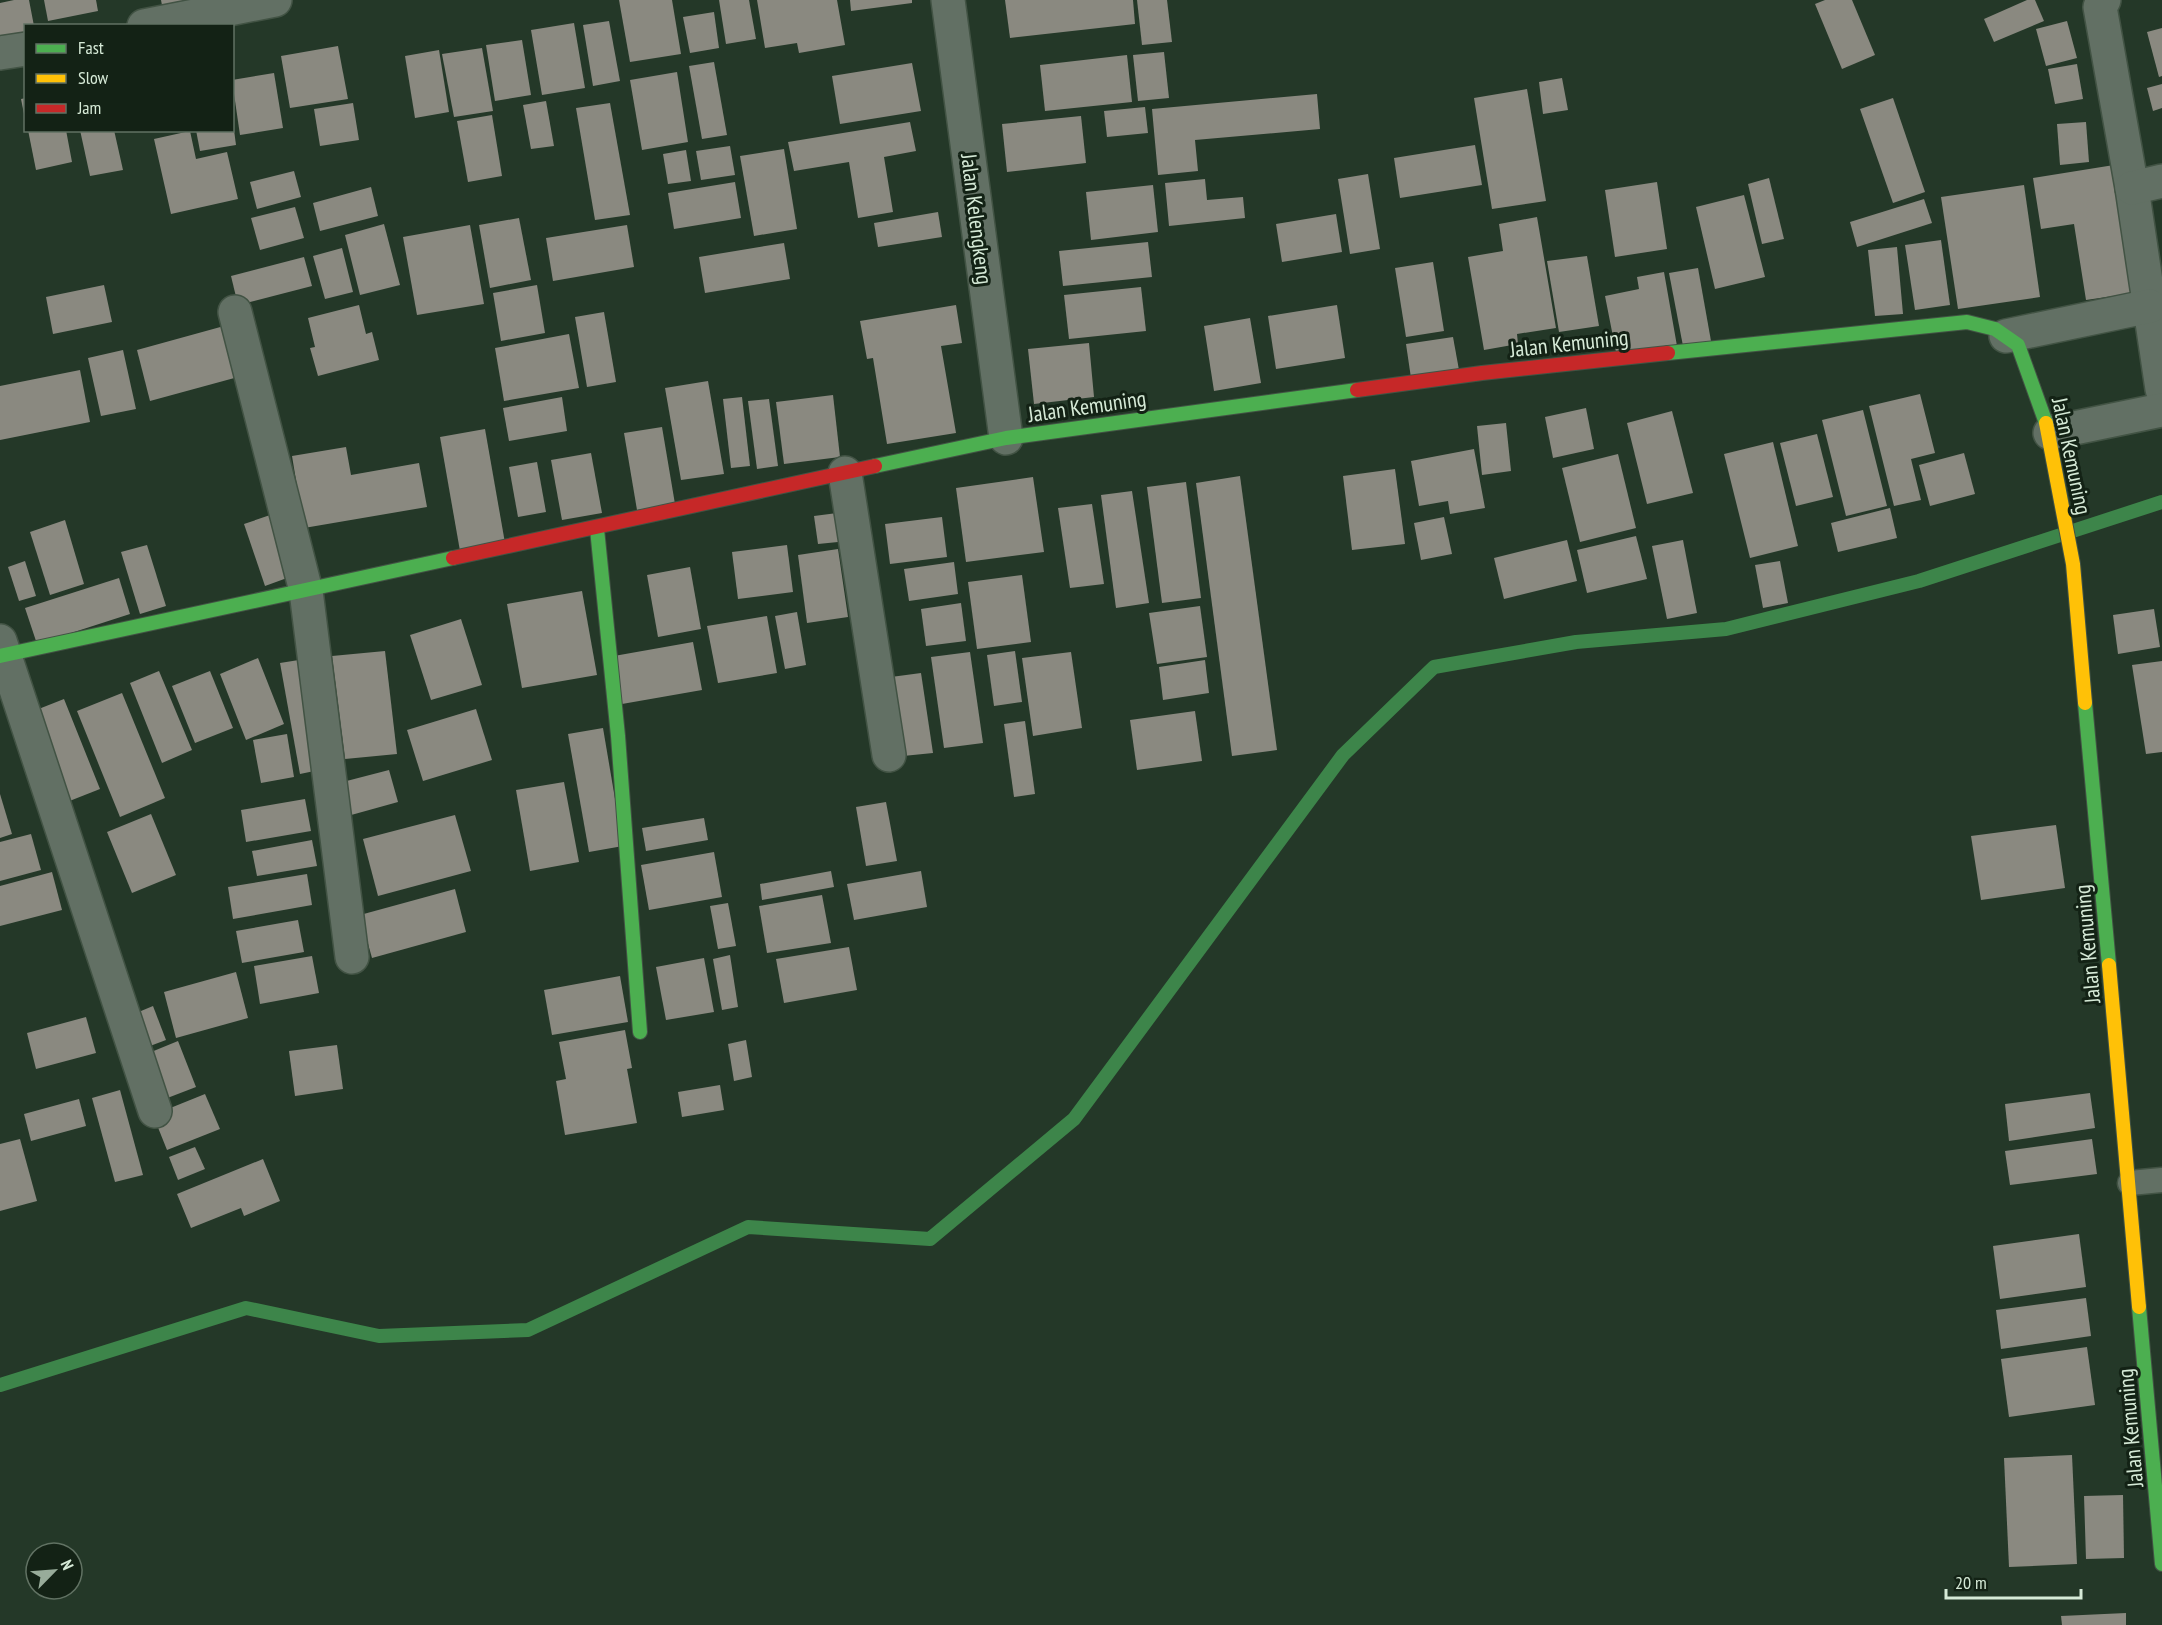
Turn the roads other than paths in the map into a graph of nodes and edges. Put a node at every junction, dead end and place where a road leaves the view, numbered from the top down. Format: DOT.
graph roads {
  1 [pos="275,0"];
  2 [pos="948,0"];
  3 [pos="2104,0"];
  4 [pos="154,24"];
  5 [pos="24,48"];
  6 [pos="0,53"];
  7 [pos="2147,185"];
  8 [pos="2150,306"];
  9 [pos="235,312"];
  10 [pos="2006,336"];
  11 [pos="2162,389"];
  12 [pos="2162,410"];
  13 [pos="2050,433"];
  14 [pos="1006,438"];
  15 [pos="845,473"];
  16 [pos="597,529"];
  17 [pos="306,591"];
  18 [pos="1,651"];
  19 [pos="889,755"];
  20 [pos="352,957"];
  21 [pos="640,1032"];
  22 [pos="155,1111"];
  23 [pos="2162,1180"];
  24 [pos="2130,1183"];
  25 [pos="2162,1564"];
  1 -- 4 [label="street"];
  2 -- 14 [label="street, Jalan Kelengkeng"];
  3 -- 7 [label="street"];
  5 -- 6 [label="street"];
  7 -- 8 [label="street"];
  8 -- 10 [label="street"];
  8 -- 11 [label="street"];
  9 -- 17 [label="street"];
  10 -- 13 [label="street, Jalan Kemuning"];
  10 -- 14 [label="street, Jalan Kemuning"];
  12 -- 13 [label="street"];
  13 -- 24 [label="street, Jalan Kemuning"];
  14 -- 15 [label="street, Jalan Kemuning"];
  15 -- 16 [label="street, Jalan Kemuning"];
  15 -- 19 [label="street"];
  16 -- 17 [label="street, Jalan Kemuning"];
  16 -- 21 [label="street"];
  17 -- 18 [label="street, Jalan Kemuning"];
  17 -- 20 [label="street"];
  18 -- 22 [label="street"];
  23 -- 24 [label="lane"];
  24 -- 25 [label="street, Jalan Kemuning"];
}
